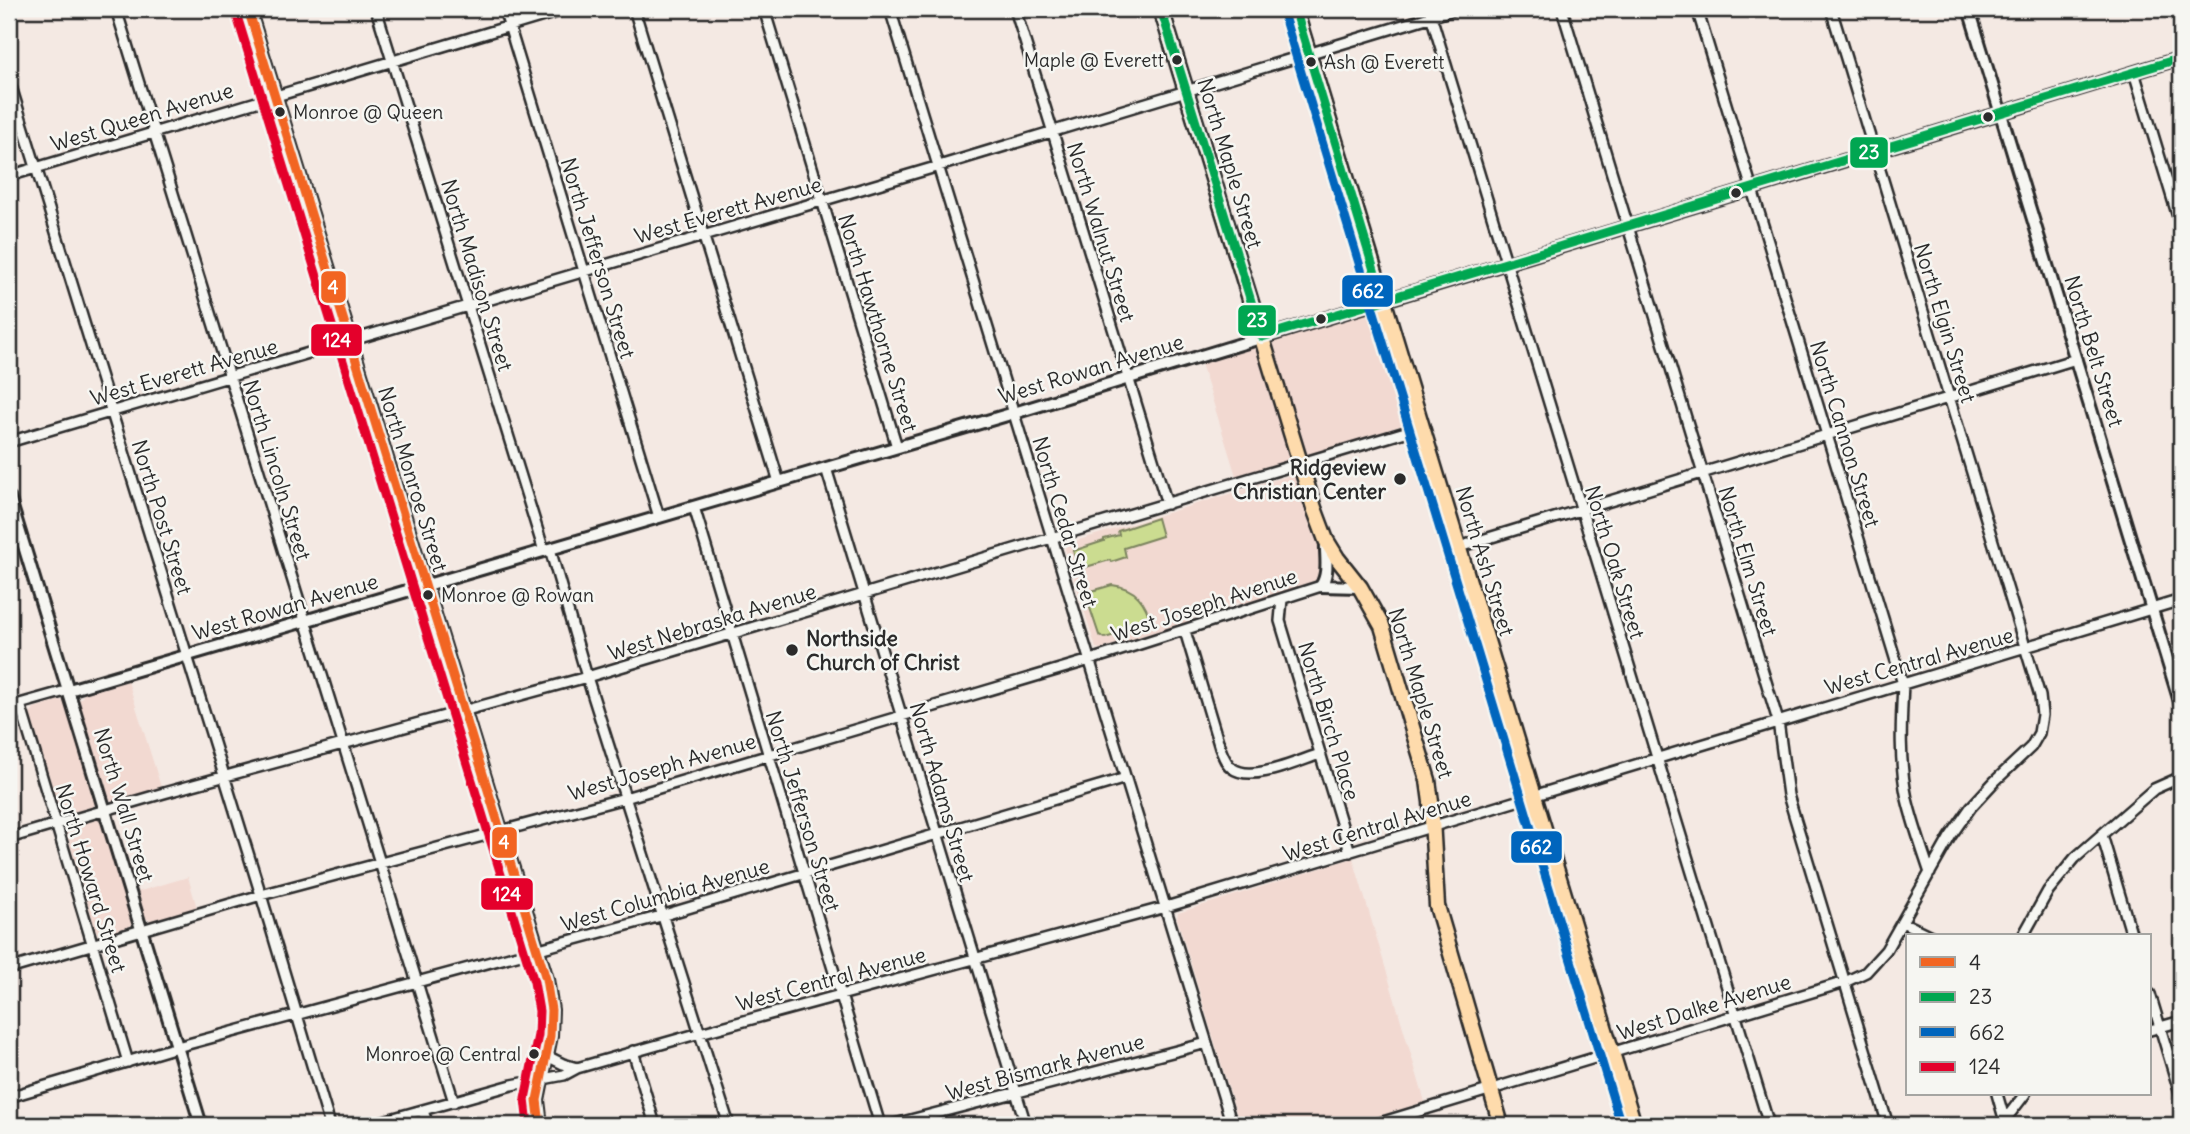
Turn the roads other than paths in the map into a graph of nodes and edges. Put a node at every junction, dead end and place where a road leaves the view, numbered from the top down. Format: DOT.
graph roads {
  1 [pos="116,9"];
  2 [pos="248,9"];
  3 [pos="376,9"];
  4 [pos="504,9"];
  5 [pos="567,9"];
  6 [pos="634,9"];
  7 [pos="764,9"];
  8 [pos="890,9"];
  9 [pos="1015,9"];
  10 [pos="1161,9"];
  11 [pos="1294,9"];
  12 [pos="1456,9"];
  13 [pos="1562,9"];
  14 [pos="1697,9"];
  15 [pos="1830,9"];
  16 [pos="1969,9"];
  17 [pos="1430,13"];
  18 [pos="509,26"];
  19 [pos="1308,53"];
  20 [pos="2181,58"];
  21 [pos="392,61"];
  22 [pos="2134,72"];
  23 [pos="9,80"];
  24 [pos="1186,90"];
  25 [pos="274,95"];
  26 [pos="2001,113"];
  27 [pos="1052,131"];
  28 [pos="154,132"];
  29 [pos="1874,152"];
  30 [pos="939,166"];
  31 [pos="36,168"];
  32 [pos="9,176"];
  33 [pos="1752,189"];
  34 [pos="822,201"];
  35 [pos="1628,225"];
  36 [pos="2181,227"];
  37 [pos="704,235"];
  38 [pos="1507,262"];
  39 [pos="584,271"];
  40 [pos="1383,300"];
  41 [pos="468,306"];
  42 [pos="1262,337"];
  43 [pos="350,341"];
  44 [pos="2076,359"];
  45 [pos="230,376"];
  46 [pos="1127,378"];
  47 [pos="1949,399"];
  48 [pos="110,411"];
  49 [pos="1014,413"];
  50 [pos="1422,427"];
  51 [pos="1828,436"];
  52 [pos="9,442"];
  53 [pos="897,447"];
  54 [pos="1300,465"];
  55 [pos="825,468"];
  56 [pos="1703,472"];
  57 [pos="779,482"];
  58 [pos="9,497"];
  59 [pos="1167,505"];
  60 [pos="694,507"];
  61 [pos="1581,509"];
  62 [pos="659,517"];
  63 [pos="1053,539"];
  64 [pos="1326,540"];
  65 [pos="1459,547"];
  66 [pos="547,550"];
  67 [pos="425,586"];
  68 [pos="1321,586"];
  69 [pos="1360,587"];
  70 [pos="864,595"];
  71 [pos="1282,599"];
  72 [pos="2181,600"];
  73 [pos="2152,608"];
  74 [pos="306,621"];
  75 [pos="1185,631"];
  76 [pos="731,634"];
  77 [pos="2025,648"];
  78 [pos="187,656"];
  79 [pos="1090,660"];
  80 [pos="587,677"];
  81 [pos="1903,684"];
  82 [pos="69,690"];
  83 [pos="20,704"];
  84 [pos="2181,705"];
  85 [pos="9,707"];
  86 [pos="464,711"];
  87 [pos="902,715"];
  88 [pos="1778,721"];
  89 [pos="343,744"];
  90 [pos="1320,754"];
  91 [pos="769,755"];
  92 [pos="1657,759"];
  93 [pos="224,777"];
  94 [pos="2181,777"];
  95 [pos="1126,778"];
  96 [pos="1534,796"];
  97 [pos="625,798"];
  98 [pos="105,811"];
  99 [pos="56,824"];
  100 [pos="1434,826"];
  101 [pos="501,830"];
  102 [pos="937,835"];
  103 [pos="2102,835"];
  104 [pos="9,838"];
  105 [pos="1350,852"];
  106 [pos="381,862"];
  107 [pos="1930,873"];
  108 [pos="804,874"];
  109 [pos="261,895"];
  110 [pos="1166,907"];
  111 [pos="661,916"];
  112 [pos="1902,922"];
  113 [pos="141,929"];
  114 [pos="1927,934"];
  115 [pos="2024,934"];
  116 [pos="2131,934"];
  117 [pos="93,944"];
  118 [pos="537,949"];
  119 [pos="974,959"];
  120 [pos="9,969"];
  121 [pos="1845,982"];
  122 [pos="416,983"];
  123 [pos="840,995"];
  124 [pos="2152,1001"];
  125 [pos="297,1014"];
  126 [pos="1736,1015"];
  127 [pos="2181,1021"];
  128 [pos="2160,1027"];
  129 [pos="2152,1029"];
  130 [pos="700,1033"];
  131 [pos="1207,1043"];
  132 [pos="177,1047"];
  133 [pos="633,1051"];
  134 [pos="1613,1053"];
  135 [pos="545,1055"];
  136 [pos="128,1062"];
  137 [pos="577,1068"];
  138 [pos="540,1079"];
  139 [pos="1490,1089"];
  140 [pos="1016,1093"];
  141 [pos="1998,1096"];
  142 [pos="2024,1096"];
  143 [pos="9,1097"];
  144 [pos="2181,1097"];
  145 [pos="454,1102"];
  146 [pos="423,1111"];
  147 [pos="2005,1122"];
  148 [pos="201,1125"];
  149 [pos="330,1125"];
  150 [pos="369,1125"];
  151 [pos="428,1125"];
  152 [pos="540,1125"];
  153 [pos="655,1125"];
  154 [pos="729,1125"];
  155 [pos="880,1125"];
  156 [pos="891,1125"];
  157 [pos="1026,1125"];
  158 [pos="1232,1125"];
  159 [pos="1373,1125"];
  160 [pos="1501,1125"];
  161 [pos="1634,1125"];
  162 [pos="1769,1125"];
  163 [pos="1888,1125"];
  1 -- 28 [label="street, North Lincoln Street"];
  2 -- 25 [label="main road, North Monroe Street"];
  3 -- 21 [label="street, North Madison Street"];
  4 -- 18 [label="street, North Jefferson Street"];
  5 -- 18 [label="street, West Queen Avenue"];
  6 -- 37 [label="street"];
  7 -- 34 [label="street, North Hawthorne Street"];
  8 -- 30 [label="street, North Cedar Street"];
  9 -- 27 [label="street, North Walnut Street"];
  10 -- 24 [label="main road, North Maple Street"];
  11 -- 19 [label="main road, North Ash Street"];
  12 -- 17 [label="street, West Everett Avenue"];
  13 -- 35 [label="street, North Elm Street"];
  14 -- 33 [label="street, North Cannon Street"];
  15 -- 29 [label="street, North Elgin Street"];
  16 -- 26 [label="street, North Belt Street"];
  17 -- 19 [label="street, West Everett Avenue"];
  17 -- 38 [label="street, North Oak Street"];
  18 -- 21 [label="street, West Queen Avenue"];
  18 -- 39 [label="street, North Jefferson Street"];
  19 -- 24 [label="street, West Everett Avenue"];
  19 -- 40 [label="main road, North Ash Street"];
  20 -- 22 [label="street, West Rowan Avenue"];
  21 -- 25 [label="street, West Queen Avenue"];
  21 -- 41 [label="street, North Madison Street"];
  22 -- 26 [label="street, West Rowan Avenue"];
  22 -- 36 [label="street"];
  23 -- 31 [label="street, North Post Street"];
  24 -- 27 [label="street, West Everett Avenue"];
  24 -- 42 [label="main road, North Maple Street"];
  25 -- 28 [label="street, West Queen Avenue"];
  25 -- 43 [label="main road, North Monroe Street"];
  26 -- 29 [label="street, West Rowan Avenue"];
  26 -- 44 [label="street, North Belt Street"];
  27 -- 30 [label="street, West Everett Avenue"];
  27 -- 46 [label="street, North Walnut Street"];
  28 -- 31 [label="street, West Queen Avenue"];
  28 -- 45 [label="street, North Lincoln Street"];
  29 -- 33 [label="street, West Rowan Avenue"];
  29 -- 47 [label="street, North Elgin Street"];
  30 -- 34 [label="street, West Everett Avenue"];
  30 -- 49 [label="street, North Cedar Street"];
  31 -- 32 [label="street, West Queen Avenue"];
  31 -- 48 [label="street, North Post Street"];
  33 -- 35 [label="street, West Rowan Avenue"];
  33 -- 51 [label="street, North Cannon Street"];
  34 -- 37 [label="street, West Everett Avenue"];
  34 -- 53 [label="street, North Hawthorne Street"];
  35 -- 38 [label="street, West Rowan Avenue"];
  35 -- 56 [label="street, North Elm Street"];
  37 -- 39 [label="street, West Everett Avenue"];
  37 -- 57 [label="street"];
  38 -- 40 [label="street, West Rowan Avenue"];
  38 -- 61 [label="street, North Oak Street"];
  39 -- 41 [label="street, West Everett Avenue"];
  39 -- 62 [label="street, North Jefferson Street"];
  40 -- 42 [label="street, West Rowan Avenue"];
  40 -- 50 [label="main road, North Ash Street"];
  41 -- 43 [label="street, West Everett Avenue"];
  41 -- 66 [label="street, North Madison Street"];
  42 -- 46 [label="street, West Rowan Avenue"];
  42 -- 54 [label="main road, North Maple Street"];
  43 -- 45 [label="street, West Everett Avenue"];
  43 -- 67 [label="main road, North Monroe Street"];
  44 -- 47 [label="street"];
  44 -- 73 [label="street, North Belt Street"];
  45 -- 48 [label="street, West Everett Avenue"];
  45 -- 74 [label="street, North Lincoln Street"];
  46 -- 49 [label="street, West Rowan Avenue"];
  46 -- 59 [label="street, North Walnut Street"];
  47 -- 51 [label="street"];
  47 -- 77 [label="street, North Elgin Street"];
  48 -- 52 [label="street, West Everett Avenue"];
  48 -- 78 [label="street, North Post Street"];
  49 -- 53 [label="street, West Rowan Avenue"];
  49 -- 63 [label="street, North Cedar Street"];
  50 -- 54 [label="street, West Nebraska Avenue"];
  50 -- 65 [label="main road, North Ash Street"];
  51 -- 56 [label="street"];
  51 -- 81 [label="street, North Cannon Street"];
  53 -- 55 [label="street, West Rowan Avenue"];
  54 -- 59 [label="street, West Nebraska Avenue"];
  54 -- 64 [label="main road, North Maple Street"];
  55 -- 57 [label="street, West Rowan Avenue"];
  55 -- 70 [label="street, North Adams Street"];
  56 -- 61 [label="street"];
  56 -- 88 [label="street, North Elm Street"];
  57 -- 60 [label="street, West Rowan Avenue"];
  58 -- 82 [label="street, North Wall Street"];
  59 -- 63 [label="street, West Nebraska Avenue"];
  60 -- 62 [label="street, West Rowan Avenue"];
  60 -- 76 [label="street, North Jefferson Street"];
  61 -- 65 [label="street"];
  61 -- 92 [label="street, North Oak Street"];
  62 -- 66 [label="street, West Rowan Avenue"];
  63 -- 70 [label="street, West Nebraska Avenue"];
  63 -- 79 [label="street, North Cedar Street"];
  64 -- 68 [label="street"];
  64 -- 69 [label="main road, North Maple Street"];
  65 -- 96 [label="main road, North Ash Street"];
  66 -- 67 [label="street, West Rowan Avenue"];
  66 -- 80 [label="street, North Madison Street"];
  67 -- 74 [label="street, West Rowan Avenue"];
  67 -- 86 [label="main road, North Monroe Street"];
  68 -- 69 [label="street"];
  68 -- 71 [label="street, West Joseph Avenue"];
  69 -- 100 [label="main road, North Maple Street"];
  70 -- 76 [label="street, West Nebraska Avenue"];
  70 -- 87 [label="street, North Adams Street"];
  71 -- 75 [label="street, West Joseph Avenue"];
  71 -- 90 [label="street, North Birch Place"];
  72 -- 73 [label="street, West Central Avenue"];
  73 -- 77 [label="street, West Central Avenue"];
  73 -- 84 [label="street, North Belt Street"];
  74 -- 78 [label="street, West Rowan Avenue"];
  74 -- 89 [label="street, North Lincoln Street"];
  75 -- 79 [label="street, West Joseph Avenue"];
  75 -- 90 [label="street"];
  76 -- 80 [label="street, West Nebraska Avenue"];
  76 -- 91 [label="street, North Jefferson Street"];
  77 -- 81 [label="street, West Central Avenue"];
  77 -- 107 [label="street, North Elgin Street"];
  78 -- 82 [label="street, West Rowan Avenue"];
  78 -- 93 [label="street, North Post Street"];
  79 -- 87 [label="street, West Joseph Avenue"];
  79 -- 95 [label="street, North Cedar Street"];
  80 -- 86 [label="street, West Nebraska Avenue"];
  80 -- 97 [label="street, North Madison Street"];
  81 -- 88 [label="street, West Central Avenue"];
  81 -- 107 [label="street, North Cannon Street"];
  82 -- 83 [label="street, West Rowan Avenue"];
  82 -- 98 [label="street, North Wall Street"];
  83 -- 85 [label="street, West Rowan Avenue"];
  83 -- 99 [label="street, North Howard Street"];
  86 -- 89 [label="street, West Nebraska Avenue"];
  86 -- 101 [label="main road, North Monroe Street"];
  87 -- 91 [label="street, West Joseph Avenue"];
  87 -- 102 [label="street, North Adams Street"];
  88 -- 92 [label="street, West Central Avenue"];
  88 -- 121 [label="street, North Elm Street"];
  89 -- 93 [label="street, West Nebraska Avenue"];
  89 -- 106 [label="street, North Lincoln Street"];
  90 -- 105 [label="street, North Birch Place"];
  91 -- 97 [label="street, West Joseph Avenue"];
  91 -- 108 [label="street, North Jefferson Street"];
  92 -- 96 [label="street, West Central Avenue"];
  92 -- 126 [label="street, North Oak Street"];
  93 -- 98 [label="street, West Nebraska Avenue"];
  93 -- 109 [label="street, North Post Street"];
  94 -- 103 [label="street"];
  95 -- 102 [label="street, West Columbia Avenue"];
  95 -- 110 [label="street, North Cedar Street"];
  96 -- 100 [label="street, West Central Avenue"];
  96 -- 134 [label="main road, North Ash Street"];
  97 -- 101 [label="street, West Joseph Avenue"];
  97 -- 111 [label="street, North Madison Street"];
  98 -- 99 [label="street, West Nebraska Avenue"];
  98 -- 113 [label="street, North Wall Street"];
  99 -- 104 [label="street, West Nebraska Avenue"];
  99 -- 117 [label="street, North Howard Street"];
  100 -- 105 [label="street, West Central Avenue"];
  100 -- 139 [label="main road, North Maple Street"];
  101 -- 106 [label="street, West Joseph Avenue"];
  101 -- 118 [label="main road, North Monroe Street"];
  102 -- 108 [label="street, West Columbia Avenue"];
  102 -- 119 [label="street, North Adams Street"];
  103 -- 115 [label="street"];
  103 -- 116 [label="street"];
  105 -- 110 [label="street, West Central Avenue"];
  106 -- 109 [label="street, West Joseph Avenue"];
  106 -- 122 [label="street, North Lincoln Street"];
  107 -- 112 [label="street, West Dalke Avenue"];
  108 -- 111 [label="street, West Columbia Avenue"];
  108 -- 123 [label="street, North Jefferson Street"];
  109 -- 113 [label="street, West Joseph Avenue"];
  109 -- 125 [label="street, North Post Street"];
  110 -- 119 [label="street, West Central Avenue"];
  110 -- 131 [label="street, North Cedar Street"];
  111 -- 118 [label="street, West Columbia Avenue"];
  111 -- 130 [label="street, North Madison Street"];
  112 -- 114 [label="street"];
  112 -- 121 [label="street, West Dalke Avenue"];
  113 -- 117 [label="street, West Joseph Avenue"];
  113 -- 132 [label="street, North Wall Street"];
  117 -- 120 [label="street, West Joseph Avenue"];
  117 -- 136 [label="street, North Howard Street"];
  118 -- 122 [label="street, West Columbia Avenue"];
  118 -- 135 [label="main road, North Monroe Street"];
  119 -- 123 [label="street, West Central Avenue"];
  119 -- 140 [label="street, North Adams Street"];
  121 -- 126 [label="street, West Dalke Avenue"];
  121 -- 163 [label="street, North Elm Street"];
  122 -- 125 [label="street, West Columbia Avenue"];
  122 -- 145 [label="street, North Lincoln Street"];
  123 -- 130 [label="street, West Central Avenue"];
  123 -- 155 [label="street, North Jefferson Street"];
  124 -- 128 [label="street"];
  125 -- 132 [label="street, West Columbia Avenue"];
  125 -- 149 [label="street, North Post Street"];
  126 -- 134 [label="street, West Dalke Avenue"];
  126 -- 162 [label="street, North Oak Street"];
  127 -- 128 [label="street"];
  128 -- 129 [label="street"];
  128 -- 144 [label="street"];
  130 -- 133 [label="street, West Central Avenue"];
  130 -- 154 [label="street, North Madison Street"];
  131 -- 140 [label="street, West Bismark Avenue"];
  131 -- 158 [label="street, North Cedar Street"];
  132 -- 136 [label="street, West Columbia Avenue"];
  132 -- 148 [label="street, North Wall Street"];
  133 -- 137 [label="street, West Central Avenue"];
  133 -- 153 [label="street"];
  134 -- 139 [label="street, West Dalke Avenue"];
  134 -- 161 [label="main road, North Ash Street"];
  135 -- 137 [label="street"];
  135 -- 138 [label="main road, North Monroe Street"];
  136 -- 143 [label="street, West Columbia Avenue"];
  137 -- 138 [label="street, West Central Avenue"];
  138 -- 145 [label="street, West Central Avenue"];
  138 -- 152 [label="main road, North Monroe Street"];
  139 -- 159 [label="street, West Dalke Avenue"];
  139 -- 160 [label="main road, North Maple Street"];
  140 -- 156 [label="street, West Bismark Avenue"];
  140 -- 157 [label="street, North Adams Street"];
  141 -- 147 [label="street"];
  142 -- 147 [label="street"];
  145 -- 146 [label="street, West Central Avenue"];
  146 -- 150 [label="street, West Central Avenue"];
  146 -- 151 [label="street"];
}
